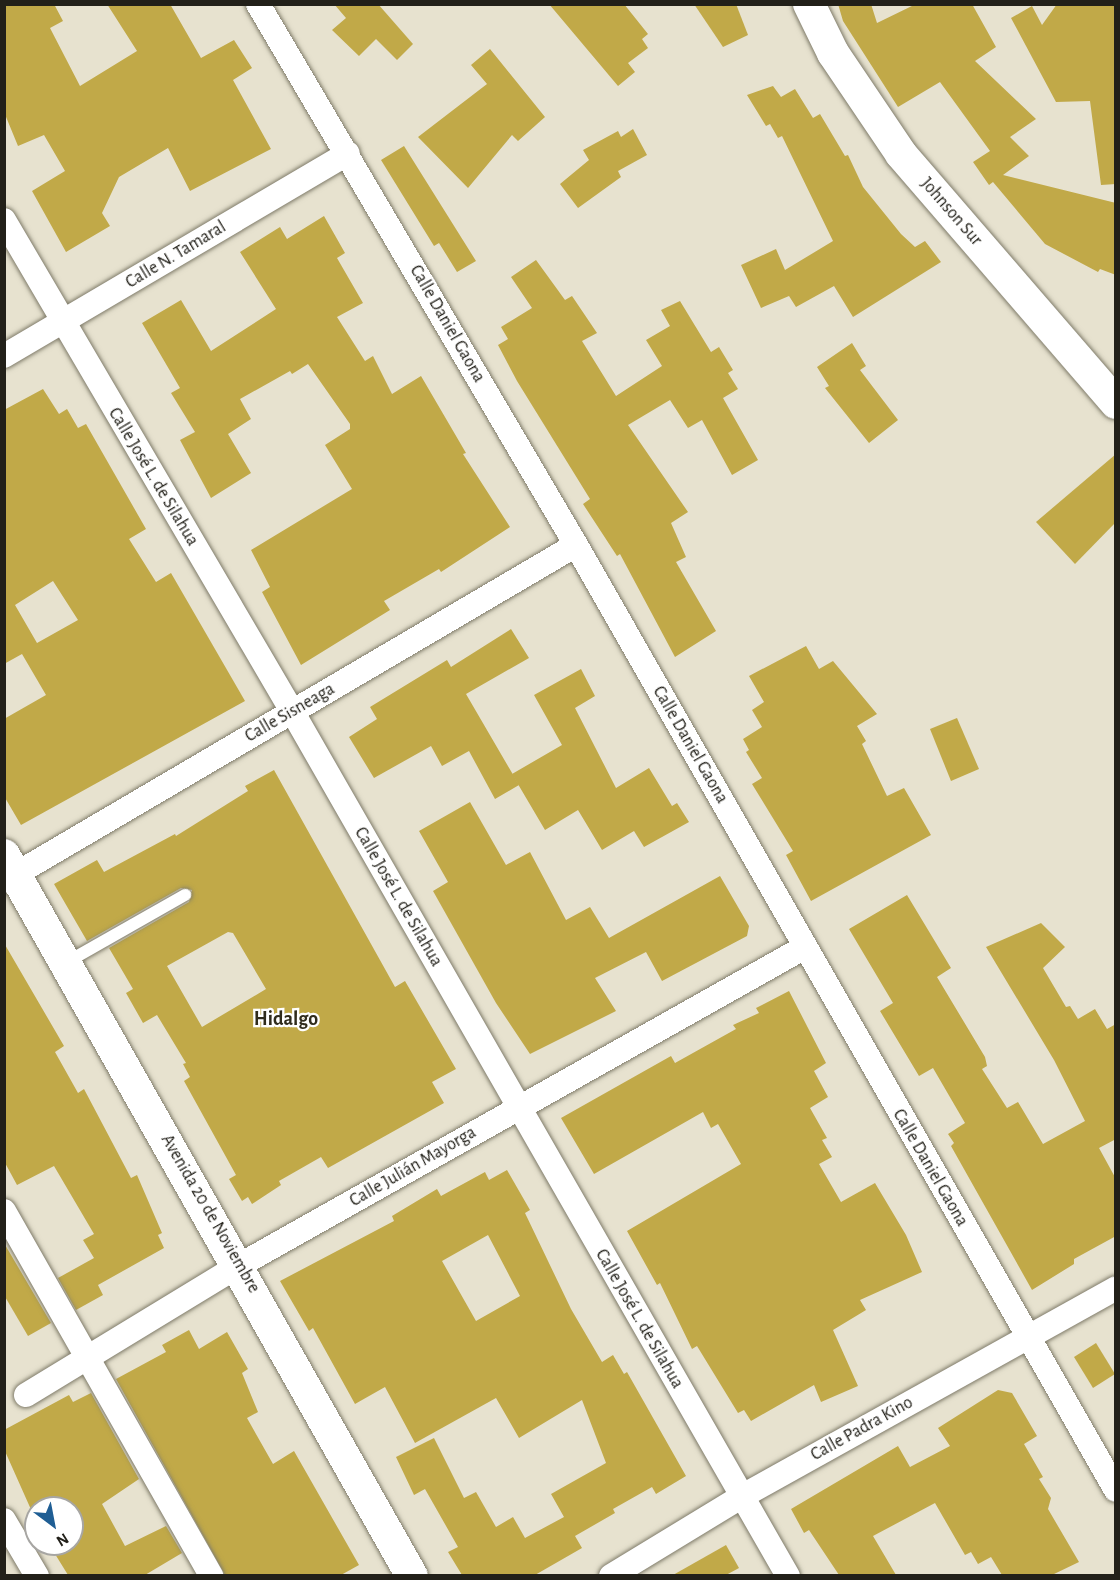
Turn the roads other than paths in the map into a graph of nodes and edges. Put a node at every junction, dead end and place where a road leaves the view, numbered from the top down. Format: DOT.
graph roads {
  1 [pos="258,4"];
  2 [pos="809,4"];
  3 [pos="348,153"];
  4 [pos="4,220"];
  5 [pos="62,323"];
  6 [pos="4,356"];
  7 [pos="1114,397"];
  8 [pos="576,545"];
  9 [pos="292,711"];
  10 [pos="8,870"];
  11 [pos="185,895"];
  12 [pos="805,947"];
  13 [pos="66,962"];
  14 [pos="519,1107"];
  15 [pos="4,1211"];
  16 [pos="240,1265"];
  17 [pos="1116,1288"];
  18 [pos="1026,1336"];
  19 [pos="87,1355"];
  20 [pos="26,1395"];
  21 [pos="1116,1490"];
  22 [pos="741,1497"];
  23 [pos="4,1520"];
  24 [pos="37,1575"];
  25 [pos="212,1575"];
  26 [pos="412,1575"];
  27 [pos="611,1575"];
  28 [pos="788,1575"];
  1 -- 3 [label="street, Calle Daniel Gaona"];
  2 -- 7 [label="street, Johnson Sur"];
  3 -- 5 [label="street, Calle N. Tamaral"];
  3 -- 8 [label="street, Calle Daniel Gaona"];
  4 -- 5 [label="street, Calle José L. de Silahua"];
  5 -- 6 [label="street, Calle N. Tamaral"];
  5 -- 9 [label="street, Calle José L. de Silahua"];
  8 -- 9 [label="street, Calle Sisneaga"];
  8 -- 12 [label="street, Calle Daniel Gaona"];
  9 -- 10 [label="street, Calle Sisneaga"];
  9 -- 14 [label="street, Calle José L. de Silahua"];
  10 -- 13 [label="street, Avenida 20 de Noviembre"];
  11 -- 13 [label="lane"];
  12 -- 14 [label="street, Calle Julián Mayorga"];
  12 -- 18 [label="street, Calle Daniel Gaona"];
  13 -- 16 [label="street, Avenida 20 de Noviembre"];
  14 -- 16 [label="street, Calle Julián Mayorga"];
  14 -- 22 [label="street, Calle José L. de Silahua"];
  15 -- 19 [label="street"];
  16 -- 19 [label="street, Calle Julián Mayorga"];
  16 -- 26 [label="street, Avenida 20 de Noviembre"];
  17 -- 18 [label="street, Calle Padra Kino"];
  18 -- 21 [label="street, Calle Daniel Gaona"];
  18 -- 22 [label="street, Calle Padra Kino"];
  19 -- 20 [label="street, Calle Julián Mayorga"];
  19 -- 25 [label="street"];
  22 -- 27 [label="street, Calle Padra Kino"];
  22 -- 28 [label="street, Calle José L. de Silahua"];
  23 -- 24 [label="street"];
}
